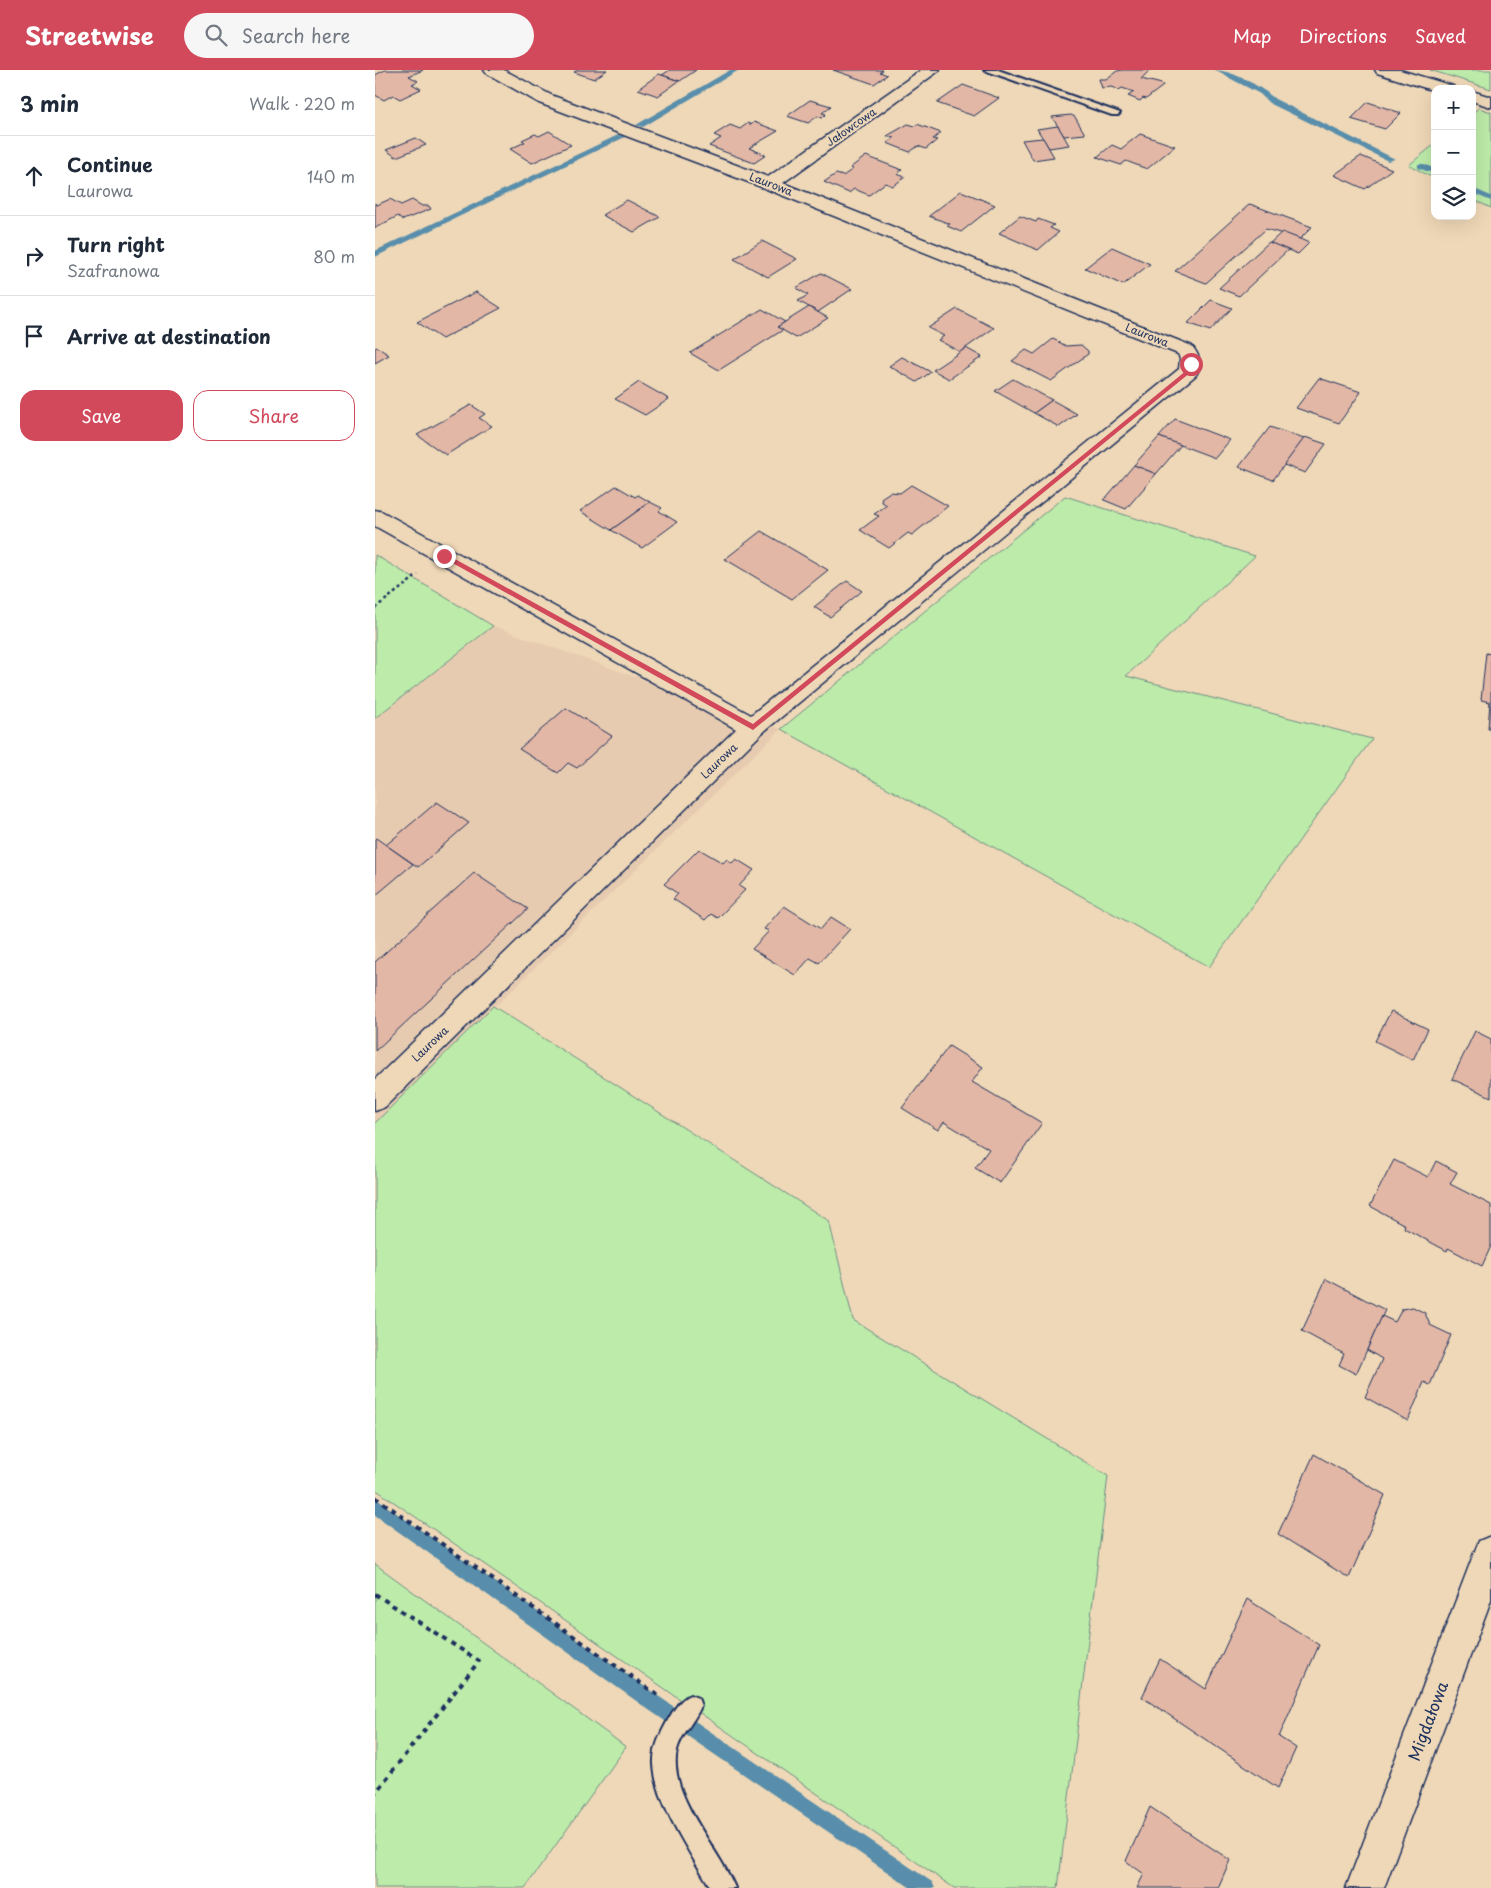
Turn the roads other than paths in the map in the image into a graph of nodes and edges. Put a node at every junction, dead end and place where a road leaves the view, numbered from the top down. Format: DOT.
graph roads {
  1 [pos="492,70"];
  2 [pos="932,70"];
  3 [pos="989,70"];
  4 [pos="1383,70"];
  5 [pos="1434,85"];
  6 [pos="1476,97"];
  7 [pos="1490,101"];
  8 [pos="1115,113"];
  9 [pos="770,184"];
  10 [pos="375,517"];
  11 [pos="753,727"];
  12 [pos="375,1098"];
  13 [pos="1491,1553"];
  14 [pos="687,1711"];
  15 [pos="724,1888"];
  16 [pos="1365,1888"];
  1 -- 9 [label="street, Laurowa"];
  2 -- 9 [label="street, Jałowcowa"];
  3 -- 8 [label="lane"];
  4 -- 5 [label="street"];
  6 -- 7 [label="street"];
  9 -- 11 [label="street, Laurowa"];
  10 -- 11 [label="street"];
  11 -- 12 [label="street, Laurowa"];
  13 -- 16 [label="street, Migdałowa"];
  14 -- 15 [label="lane"];
}
